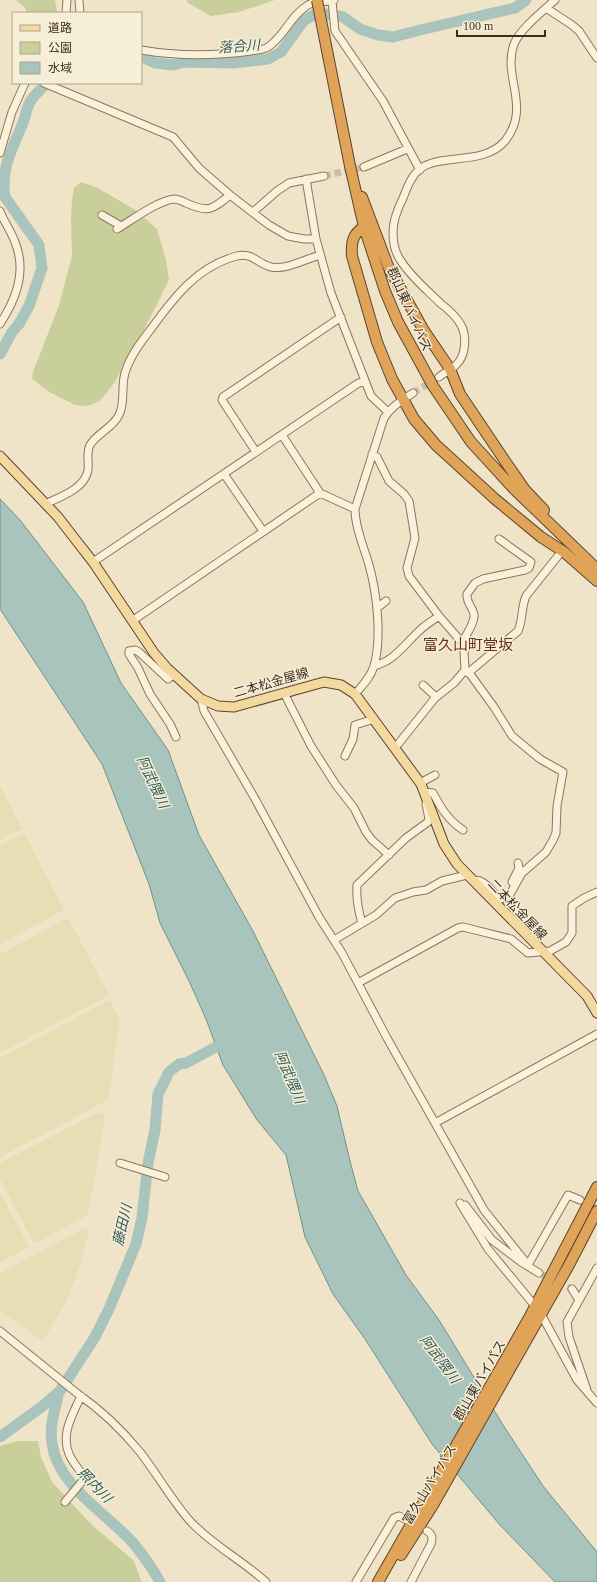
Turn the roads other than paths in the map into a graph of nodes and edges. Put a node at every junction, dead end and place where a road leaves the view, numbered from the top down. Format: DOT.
graph roads {
  1 [pos="66,0"];
  2 [pos="79,0"];
  3 [pos="317,0"];
  4 [pos="333,0"];
  5 [pos="555,0"];
  6 [pos="546,8"];
  7 [pos="66,12"];
  8 [pos="80,12"];
  9 [pos="142,50"];
  10 [pos="597,58"];
  11 [pos="25,84"];
  12 [pos="46,84"];
  13 [pos="407,149"];
  14 [pos="0,152"];
  15 [pos="364,167"];
  16 [pos="351,170"];
  17 [pos="420,170"];
  18 [pos="324,176"];
  19 [pos="306,179"];
  20 [pos="230,195"];
  21 [pos="0,211"];
  22 [pos="253,212"];
  23 [pos="102,215"];
  24 [pos="364,227"];
  25 [pos="316,240"];
  26 [pos="320,254"];
  27 [pos="341,317"];
  28 [pos="0,324"];
  29 [pos="450,369"];
  30 [pos="439,377"];
  31 [pos="364,381"];
  32 [pos="413,393"];
  33 [pos="403,400"];
  34 [pos="388,412"];
  35 [pos="282,435"];
  36 [pos="256,452"];
  37 [pos="372,454"];
  38 [pos="0,456"];
  39 [pos="224,474"];
  40 [pos="320,493"];
  41 [pos="45,504"];
  42 [pos="356,509"];
  43 [pos="263,531"];
  44 [pos="499,539"];
  45 [pos="558,556"];
  46 [pos="93,562"];
  47 [pos="597,562"];
  48 [pos="597,569"];
  49 [pos="597,581"];
  50 [pos="386,601"];
  51 [pos="376,608"];
  52 [pos="439,616"];
  53 [pos="132,621"];
  54 [pos="463,641"];
  55 [pos="374,666"];
  56 [pos="466,672"];
  57 [pos="173,675"];
  58 [pos="423,685"];
  59 [pos="284,693"];
  60 [pos="355,694"];
  61 [pos="436,697"];
  62 [pos="201,699"];
  63 [pos="374,719"];
  64 [pos="176,737"];
  65 [pos="395,748"];
  66 [pos="345,756"];
  67 [pos="435,775"];
  68 [pos="420,783"];
  69 [pos="426,796"];
  70 [pos="463,830"];
  71 [pos="389,854"];
  72 [pos="518,863"];
  73 [pos="470,878"];
  74 [pos="512,891"];
  75 [pos="597,892"];
  76 [pos="362,923"];
  77 [pos="334,940"];
  78 [pos="543,953"];
  79 [pos="358,983"];
  80 [pos="597,1013"];
  81 [pos="597,1034"];
  82 [pos="434,1123"];
  83 [pos="122,1164"];
  84 [pos="164,1177"];
  85 [pos="597,1187"];
  86 [pos="580,1200"];
  87 [pos="597,1211"];
  88 [pos="528,1265"];
  89 [pos="597,1268"];
  90 [pos="539,1273"];
  91 [pos="572,1289"];
  92 [pos="579,1300"];
  93 [pos="538,1310"];
  94 [pos="0,1332"];
  95 [pos="588,1393"];
  96 [pos="79,1395"];
  97 [pos="597,1403"];
  98 [pos="435,1492"];
  99 [pos="65,1502"];
  100 [pos="407,1520"];
  101 [pos="427,1531"];
  102 [pos="266,1582"];
  103 [pos="356,1582"];
  104 [pos="378,1582"];
  105 [pos="383,1582"];
  106 [pos="411,1582"];
  1 -- 7 [label="street"];
  2 -- 8 [label="street"];
  3 -- 16 [label="highway, 郡山東バイパス, bridge"];
  4 -- 9 [label="street"];
  4 -- 13 [label="street"];
  5 -- 6 [label="street"];
  6 -- 10 [label="street"];
  6 -- 17 [label="street"];
  11 -- 14 [label="street"];
  12 -- 20 [label="street"];
  13 -- 15 [label="street"];
  13 -- 17 [label="street"];
  16 -- 24 [label="highway, 郡山東バイパス"];
  16 -- 29 [label="highway"];
  17 -- 29 [label="street"];
  18 -- 19 [label="street"];
  19 -- 22 [label="street"];
  19 -- 25 [label="street"];
  20 -- 22 [label="street"];
  20 -- 23 [label="street"];
  21 -- 28 [label="street"];
  22 -- 25 [label="street"];
  24 -- 33 [label="highway"];
  24 -- 48 [label="highway, 郡山東バイパス"];
  25 -- 26 [label="street"];
  26 -- 27 [label="street"];
  26 -- 41 [label="street"];
  27 -- 31 [label="street"];
  27 -- 36 [label="street"];
  29 -- 30 [label="street"];
  29 -- 47 [label="highway"];
  31 -- 34 [label="street"];
  31 -- 35 [label="street"];
  32 -- 33 [label="street"];
  33 -- 34 [label="street"];
  33 -- 49 [label="highway"];
  34 -- 37 [label="street"];
  35 -- 36 [label="street"];
  35 -- 40 [label="street"];
  36 -- 39 [label="street"];
  37 -- 42 [label="street"];
  37 -- 52 [label="street"];
  38 -- 41 [label="main road, 二本松金屋線"];
  39 -- 43 [label="street"];
  39 -- 46 [label="street"];
  40 -- 42 [label="street"];
  40 -- 43 [label="street"];
  41 -- 46 [label="main road, 二本松金屋線"];
  42 -- 51 [label="street"];
  43 -- 53 [label="street"];
  44 -- 54 [label="street"];
  45 -- 56 [label="street"];
  46 -- 53 [label="main road, 二本松金屋線"];
  50 -- 51 [label="street"];
  51 -- 55 [label="street"];
  52 -- 54 [label="street"];
  52 -- 55 [label="street"];
  53 -- 57 [label="main road, 二本松金屋線"];
  54 -- 56 [label="street"];
  55 -- 60 [label="street"];
  56 -- 61 [label="street"];
  56 -- 74 [label="street"];
  57 -- 62 [label="main road, 二本松金屋線"];
  57 -- 64 [label="street"];
  58 -- 61 [label="street"];
  59 -- 60 [label="main road, 二本松金屋線"];
  59 -- 62 [label="main road, 二本松金屋線"];
  59 -- 71 [label="street"];
  60 -- 63 [label="main road, 二本松金屋線"];
  61 -- 65 [label="street"];
  62 -- 77 [label="street"];
  63 -- 65 [label="main road, 二本松金屋線"];
  63 -- 66 [label="street"];
  65 -- 68 [label="main road, 二本松金屋線"];
  67 -- 68 [label="street"];
  68 -- 69 [label="main road, 二本松金屋線"];
  69 -- 70 [label="street"];
  69 -- 71 [label="street"];
  69 -- 73 [label="main road, 二本松金屋線"];
  71 -- 76 [label="street"];
  72 -- 74 [label="street"];
  73 -- 74 [label="street"];
  73 -- 76 [label="street"];
  73 -- 78 [label="main road, 二本松金屋線"];
  75 -- 78 [label="street"];
  76 -- 77 [label="street"];
  77 -- 79 [label="street"];
  78 -- 79 [label="street"];
  78 -- 80 [label="main road, 二本松金屋線"];
  79 -- 82 [label="street"];
  81 -- 82 [label="street"];
  82 -- 88 [label="street"];
  83 -- 84 [label="street"];
  85 -- 93 [label="highway, 郡山東バイパス"];
  86 -- 88 [label="street"];
  87 -- 93 [label="highway, 郡山東バイパス"];
  88 -- 90 [label="street"];
  88 -- 93 [label="street"];
  89 -- 92 [label="street"];
  91 -- 92 [label="street"];
  92 -- 95 [label="street"];
  93 -- 95 [label="street"];
  93 -- 98 [label="highway, 郡山東バイパス"];
  93 -- 98 [label="highway, 富久山バイパス"];
  94 -- 96 [label="street"];
  95 -- 97 [label="street"];
  96 -- 99 [label="street"];
  96 -- 102 [label="street"];
  98 -- 104 [label="highway, 郡山東バイパス"];
  98 -- 105 [label="highway, 富久山バイパス"];
  100 -- 103 [label="street"];
  101 -- 106 [label="street"];
}
